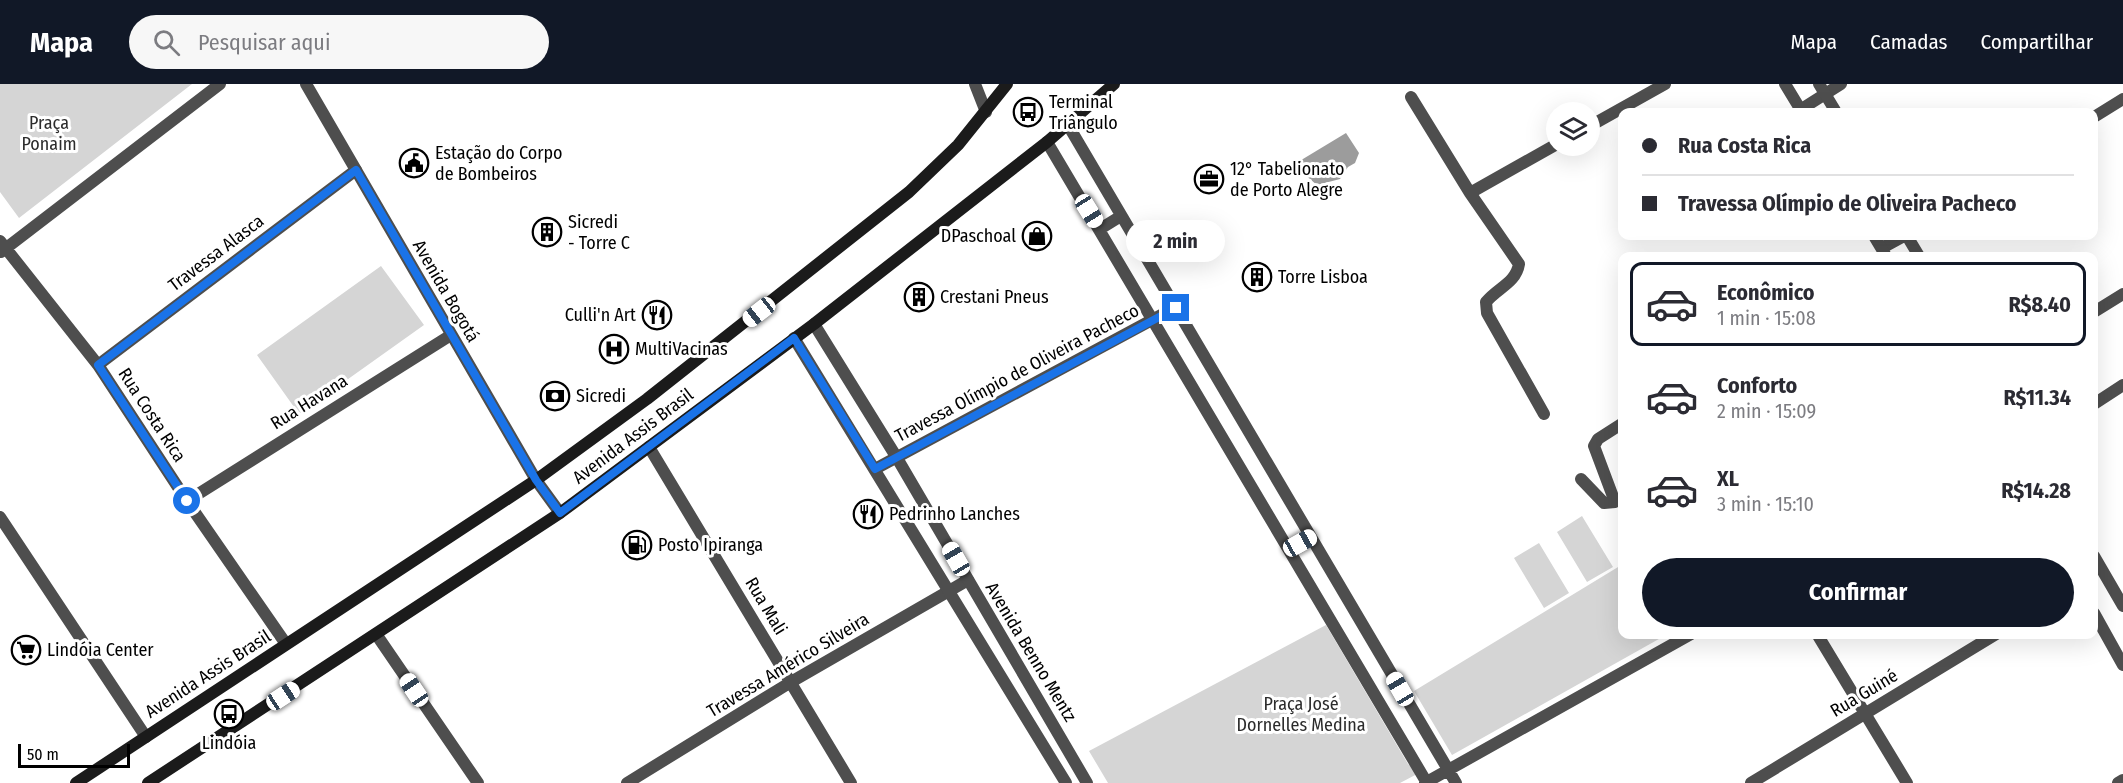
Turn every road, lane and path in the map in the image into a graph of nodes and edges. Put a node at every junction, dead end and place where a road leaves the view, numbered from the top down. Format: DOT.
graph roads {
  1 [pos="220,84"];
  2 [pos="306,84"];
  3 [pos="975,84"];
  4 [pos="1007,84"];
  5 [pos="1114,84"];
  6 [pos="1665,84"];
  7 [pos="1785,84"];
  8 [pos="1841,84"];
  9 [pos="1822,89"];
  10 [pos="1411,97"];
  11 [pos="2123,99"];
  12 [pos="1622,108"];
  13 [pos="1799,108"];
  14 [pos="1804,108"];
  15 [pos="1834,108"];
  16 [pos="1618,110"];
  17 [pos="986,112"];
  18 [pos="2098,115"];
  19 [pos="1600,120"];
  20 [pos="1068,125"];
  21 [pos="1047,142"];
  22 [pos="1546,150"];
  23 [pos="356,170"];
  24 [pos="1470,192"];
  25 [pos="1121,216"];
  26 [pos="1100,229"];
  27 [pos="1900,240"];
  28 [pos="2,247"];
  29 [pos="1884,252"];
  30 [pos="2123,294"];
  31 [pos="1176,308"];
  32 [pos="2098,310"];
  33 [pos="1154,319"];
  34 [pos="814,324"];
  35 [pos="451,335"];
  36 [pos="794,338"];
  37 [pos="98,365"];
  38 [pos="2123,385"];
  39 [pos="2098,401"];
  40 [pos="1544,414"];
  41 [pos="1618,426"];
  42 [pos="649,447"];
  43 [pos="897,458"];
  44 [pos="875,469"];
  45 [pos="1581,479"];
  46 [pos="536,480"];
  47 [pos="1618,498"];
  48 [pos="1618,500"];
  49 [pos="187,501"];
  50 [pos="560,513"];
  51 [pos="0,517"];
  52 [pos="1311,537"];
  53 [pos="1289,549"];
  54 [pos="2098,573"];
  55 [pos="968,580"];
  56 [pos="950,590"];
  57 [pos="2122,604"];
  58 [pos="2098,620"];
  59 [pos="376,634"];
  60 [pos="1681,639"];
  61 [pos="1819,639"];
  62 [pos="1987,639"];
  63 [pos="286,645"];
  64 [pos="2123,665"];
  65 [pos="791,682"];
  66 [pos="1864,714"];
  67 [pos="1051,720"];
  68 [pos="1034,730"];
  69 [pos="146,736"];
  70 [pos="1449,770"];
  71 [pos="2123,780"];
  72 [pos="76,783"];
  73 [pos="148,783"];
  74 [pos="478,783"];
  75 [pos="627,783"];
  76 [pos="851,783"];
  77 [pos="1066,783"];
  78 [pos="1087,783"];
  79 [pos="1426,783"];
  80 [pos="1456,783"];
  81 [pos="1751,783"];
  82 [pos="1907,783"];
  83 [pos="2118,783"];
  1 -- 28 [label="street"];
  2 -- 23 [label="street, Avenida Bogotá"];
  3 -- 17 [label="street"];
  4 -- 17 [label="main road, Avenida Assis Brasil"];
  5 -- 20 [label="main road, Avenida Assis Brasil"];
  6 -- 12 [label="street"];
  7 -- 13 [label="street"];
  8 -- 9 [label="street"];
  9 -- 14 [label="street"];
  9 -- 15 [label="street"];
  10 -- 24 [label="street"];
  11 -- 18 [label="street"];
  16 -- 19 [label="street"];
  17 -- 46 [label="main road, Avenida Assis Brasil"];
  20 -- 21 [label="main road, Avenida Assis Brasil"];
  20 -- 25 [label="street"];
  21 -- 26 [label="street"];
  21 -- 34 [label="main road, Avenida Assis Brasil"];
  22 -- 24 [label="street"];
  23 -- 35 [label="street, Avenida Bogotá"];
  23 -- 37 [label="street, Travessa Alasca"];
  24 -- 40 [label="street"];
  25 -- 26 [label="street"];
  25 -- 31 [label="street"];
  26 -- 33 [label="street"];
  27 -- 29 [label="street"];
  28 -- 37 [label="street, Rua Costa Rica"];
  30 -- 32 [label="street"];
  31 -- 33 [label="street, Travessa Olímpio de Oliveira Pacheco"];
  31 -- 52 [label="street"];
  33 -- 43 [label="street, Travessa Olímpio de Oliveira Pacheco"];
  33 -- 53 [label="street"];
  34 -- 36 [label="main road, Avenida Assis Brasil"];
  34 -- 43 [label="street, Avenida Benno Mentz"];
  35 -- 46 [label="street, Avenida Bogotá"];
  35 -- 49 [label="street, Rua Havana"];
  36 -- 42 [label="main road, Avenida Assis Brasil"];
  36 -- 44 [label="street, Avenida Benno Mentz"];
  37 -- 49 [label="street, Rua Costa Rica"];
  38 -- 39 [label="street"];
  41 -- 47 [label="street"];
  42 -- 50 [label="main road, Avenida Assis Brasil"];
  42 -- 65 [label="street, Rua Mali"];
  43 -- 44 [label="street, Travessa Olímpio de Oliveira Pacheco"];
  43 -- 55 [label="street, Avenida Benno Mentz"];
  44 -- 56 [label="street, Avenida Benno Mentz"];
  45 -- 48 [label="street"];
  46 -- 50 [label="street, Avenida Bogotá"];
  46 -- 63 [label="main road, Avenida Assis Brasil"];
  49 -- 63 [label="street, Rua Costa Rica"];
  50 -- 59 [label="main road, Avenida Assis Brasil"];
  51 -- 69 [label="street"];
  52 -- 53 [label="street"];
  52 -- 70 [label="street"];
  53 -- 79 [label="street"];
  54 -- 57 [label="street"];
  55 -- 56 [label="street, Travessa Américo Silveira"];
  55 -- 67 [label="street, Avenida Benno Mentz"];
  56 -- 65 [label="street, Travessa Américo Silveira"];
  56 -- 68 [label="street, Avenida Benno Mentz"];
  58 -- 64 [label="street"];
  59 -- 73 [label="main road, Avenida Assis Brasil"];
  59 -- 74 [label="street"];
  60 -- 70 [label="street"];
  61 -- 66 [label="street"];
  62 -- 66 [label="street, Rua Guiné"];
  63 -- 69 [label="main road, Avenida Assis Brasil"];
  65 -- 75 [label="street, Travessa Américo Silveira"];
  65 -- 76 [label="street, Rua Mali"];
  66 -- 81 [label="street, Rua Guiné"];
  66 -- 82 [label="street"];
  67 -- 68 [label="street"];
  67 -- 78 [label="street, Avenida Benno Mentz"];
  68 -- 77 [label="street, Avenida Benno Mentz"];
  69 -- 72 [label="main road, Avenida Assis Brasil"];
  70 -- 79 [label="street"];
  70 -- 80 [label="street"];
  71 -- 83 [label="street"];
}
